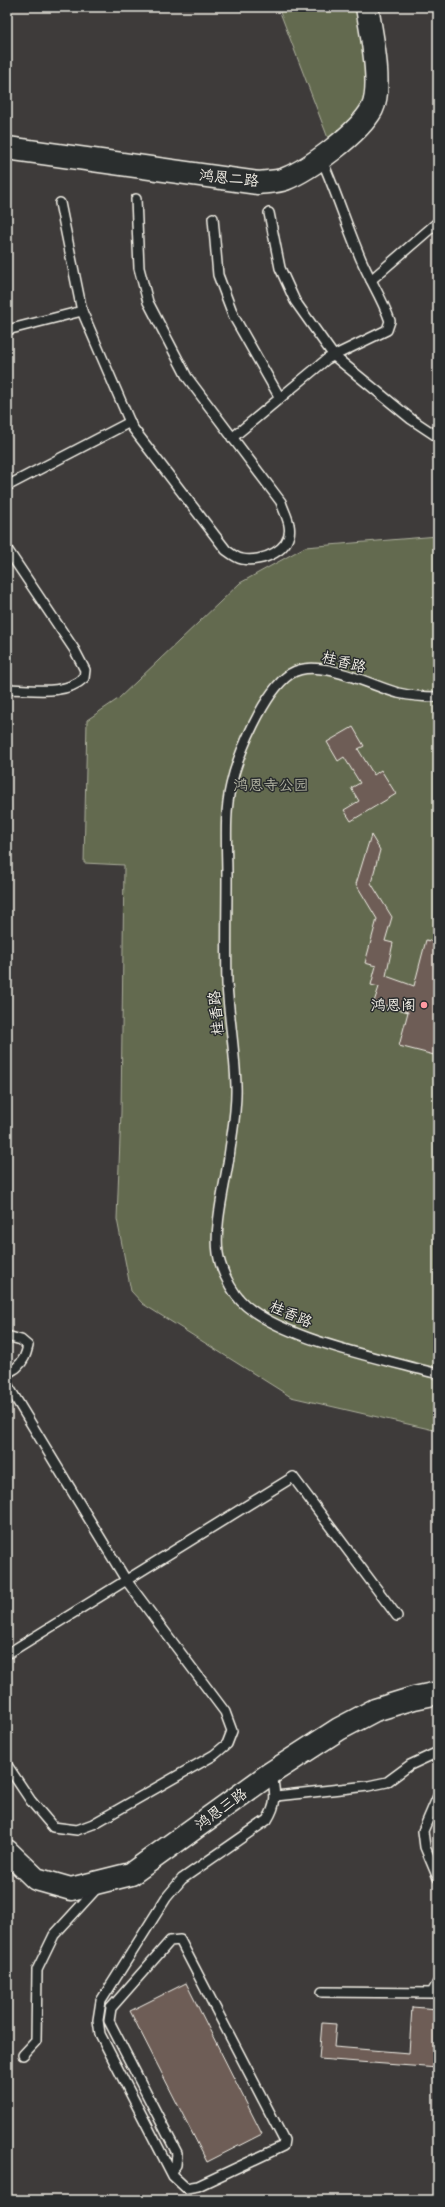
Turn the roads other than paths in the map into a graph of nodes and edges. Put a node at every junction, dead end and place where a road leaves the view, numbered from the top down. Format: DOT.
graph roads {
  1 [pos="367,7"];
  2 [pos="7,148"];
  3 [pos="321,158"];
  4 [pos="136,200"];
  5 [pos="60,203"];
  6 [pos="269,214"];
  7 [pos="213,218"];
  8 [pos="438,222"];
  9 [pos="372,280"];
  10 [pos="82,311"];
  11 [pos="7,330"];
  12 [pos="334,356"];
  13 [pos="280,398"];
  14 [pos="130,422"];
  15 [pos="438,437"];
  16 [pos="232,438"];
  17 [pos="7,486"];
  18 [pos="7,549"];
  19 [pos="7,689"];
  20 [pos="438,697"];
  21 [pos="7,1336"];
  22 [pos="438,1374"];
  23 [pos="7,1375"];
  24 [pos="7,1384"];
  25 [pos="126,1580"];
  26 [pos="397,1616"];
  27 [pos="7,1654"];
  28 [pos="438,1694"];
  29 [pos="438,1752"];
  30 [pos="7,1765"];
  31 [pos="271,1773"];
  32 [pos="276,1796"];
  33 [pos="438,1796"];
  34 [pos="7,1851"];
  35 [pos="438,1878"];
  36 [pos="104,1881"];
  37 [pos="438,1982"];
  38 [pos="322,1992"];
  39 [pos="23,2055"];
  40 [pos="170,2171"];
  1 -- 3 [label="street, 鸿恩二路"];
  2 -- 3 [label="street, 鸿恩二路"];
  3 -- 9 [label="lane"];
  4 -- 16 [label="lane"];
  5 -- 10 [label="lane"];
  6 -- 12 [label="lane"];
  7 -- 13 [label="lane"];
  8 -- 9 [label="lane"];
  9 -- 12 [label="lane"];
  10 -- 11 [label="lane"];
  10 -- 14 [label="lane"];
  12 -- 13 [label="lane"];
  12 -- 15 [label="lane"];
  13 -- 16 [label="lane"];
  14 -- 16 [label="lane"];
  14 -- 17 [label="lane"];
  18 -- 19 [label="lane"];
  20 -- 22 [label="lane, 桂香路"];
  21 -- 23 [label="lane"];
  24 -- 25 [label="lane"];
  25 -- 26 [label="lane"];
  25 -- 27 [label="lane"];
  25 -- 30 [label="lane"];
  28 -- 31 [label="street, 鸿恩三路"];
  29 -- 32 [label="lane"];
  31 -- 32 [label="lane"];
  31 -- 36 [label="street, 鸿恩三路"];
  32 -- 40 [label="lane"];
  33 -- 35 [label="lane"];
  34 -- 36 [label="street, 鸿恩三路"];
  36 -- 39 [label="lane"];
  37 -- 38 [label="lane"];
  40 -- 40 [label="lane"];
}
